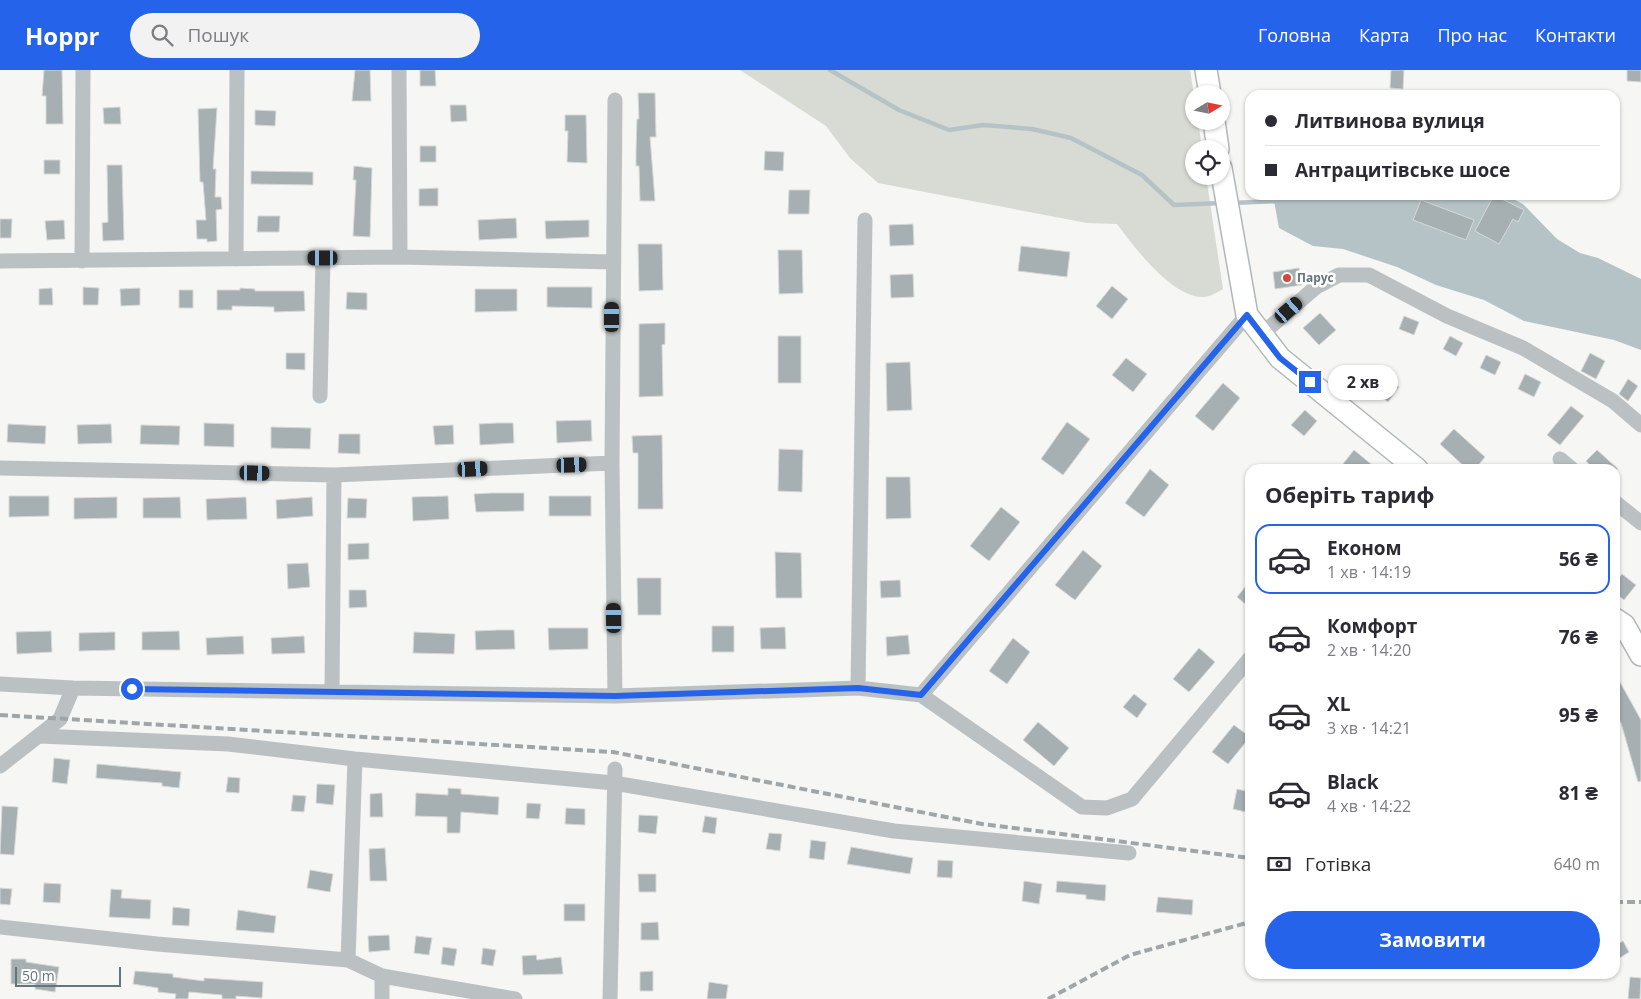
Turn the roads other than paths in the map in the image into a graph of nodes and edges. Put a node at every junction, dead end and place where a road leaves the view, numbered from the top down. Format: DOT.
graph roads {
  1 [pos="83,70"];
  2 [pos="237,70"];
  3 [pos="399,70"];
  4 [pos="1206,70"];
  5 [pos="1208,85"];
  6 [pos="615,100"];
  7 [pos="1224,185"];
  8 [pos="865,220"];
  9 [pos="400,257"];
  10 [pos="323,258"];
  11 [pos="236,259"];
  12 [pos="0,261"];
  13 [pos="82,261"];
  14 [pos="612,262"];
  15 [pos="1247,315"];
  16 [pos="1262,334"];
  17 [pos="320,396"];
  18 [pos="1641,425"];
  19 [pos="1560,459"];
  20 [pos="612,463"];
  21 [pos="1410,464"];
  22 [pos="1566,464"];
  23 [pos="0,468"];
  24 [pos="334,475"];
  25 [pos="1620,506"];
  26 [pos="1641,522"];
  27 [pos="1620,623"];
  28 [pos="1641,654"];
  29 [pos="1245,664"];
  30 [pos="0,684"];
  31 [pos="73,688"];
  32 [pos="858,688"];
  33 [pos="332,692"];
  34 [pos="921,695"];
  35 [pos="615,696"];
  36 [pos="39,736"];
  37 [pos="355,759"];
  38 [pos="0,766"];
  39 [pos="614,776"];
  40 [pos="1129,853"];
  41 [pos="0,927"];
  42 [pos="348,960"];
  43 [pos="382,976"];
  44 [pos="382,999"];
  45 [pos="515,999"];
  46 [pos="610,999"];
  1 -- 13 [label="street"];
  2 -- 11 [label="street"];
  3 -- 9 [label="street"];
  4 -- 5 [label="main road"];
  6 -- 14 [label="street"];
  7 -- 15 [label="main road"];
  8 -- 32 [label="street"];
  9 -- 10 [label="street"];
  9 -- 14 [label="street"];
  10 -- 11 [label="street"];
  10 -- 17 [label="street"];
  11 -- 13 [label="street"];
  12 -- 13 [label="street"];
  14 -- 20 [label="street"];
  15 -- 16 [label="main road"];
  15 -- 34 [label="street"];
  16 -- 18 [label="street"];
  16 -- 21 [label="main road"];
  19 -- 22 [label="street"];
  20 -- 24 [label="street"];
  20 -- 35 [label="street"];
  23 -- 24 [label="street"];
  24 -- 33 [label="street"];
  25 -- 26 [label="street"];
  27 -- 28 [label="main road"];
  29 -- 34 [label="street"];
  30 -- 31 [label="street"];
  31 -- 33 [label="street"];
  31 -- 36 [label="street"];
  32 -- 34 [label="street"];
  32 -- 35 [label="street"];
  33 -- 35 [label="street"];
  36 -- 37 [label="street"];
  36 -- 38 [label="street"];
  37 -- 39 [label="street"];
  37 -- 42 [label="street"];
  39 -- 40 [label="street"];
  39 -- 46 [label="street"];
  41 -- 42 [label="street"];
  42 -- 43 [label="street"];
  43 -- 44 [label="street"];
  43 -- 45 [label="street"];
}
